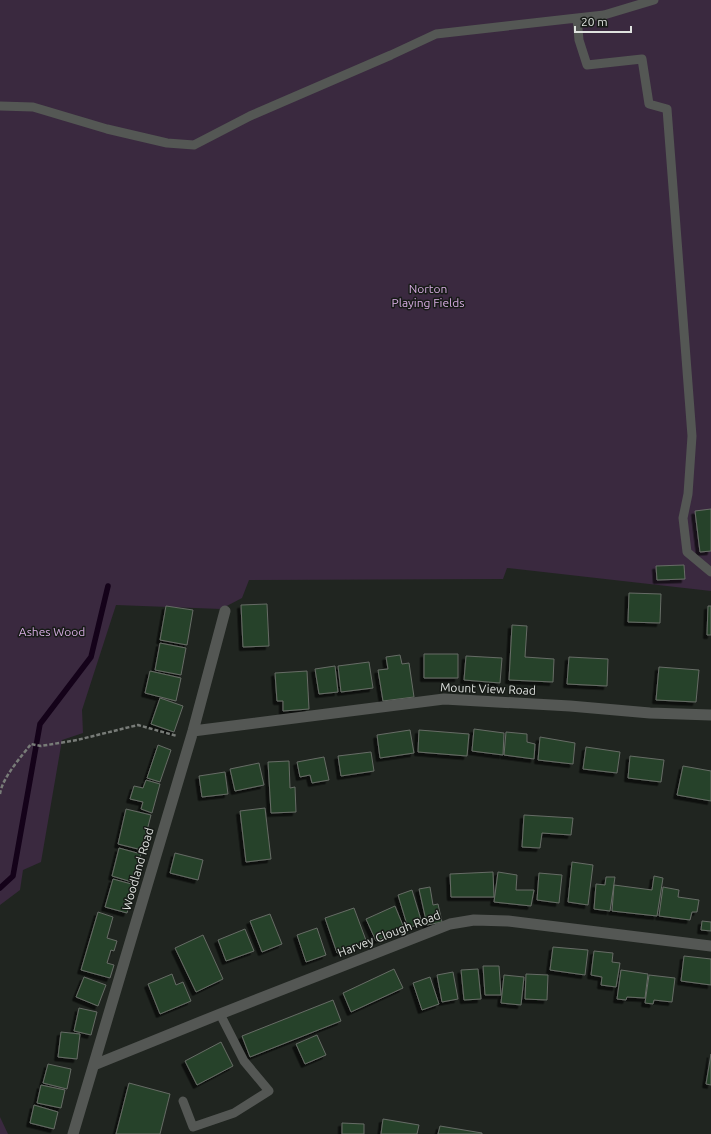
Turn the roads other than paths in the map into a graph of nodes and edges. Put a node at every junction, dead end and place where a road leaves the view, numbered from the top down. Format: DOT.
graph roads {
  1 [pos="654,0"];
  2 [pos="577,18"];
  3 [pos="0,106"];
  4 [pos="711,572"];
  5 [pos="225,611"];
  6 [pos="711,715"];
  7 [pos="191,735"];
  8 [pos="711,946"];
  9 [pos="220,1014"];
  10 [pos="94,1064"];
  11 [pos="183,1101"];
  12 [pos="73,1134"];
  1 -- 2 [label="lane"];
  2 -- 3 [label="lane"];
  2 -- 4 [label="lane"];
  5 -- 7 [label="street, Woodland Road"];
  6 -- 7 [label="street, Mount View Road"];
  7 -- 10 [label="street, Woodland Road"];
  8 -- 9 [label="street, Harvey Clough Road"];
  9 -- 10 [label="street, Harvey Clough Road"];
  9 -- 11 [label="lane"];
  10 -- 12 [label="street, Woodland Road"];
}
